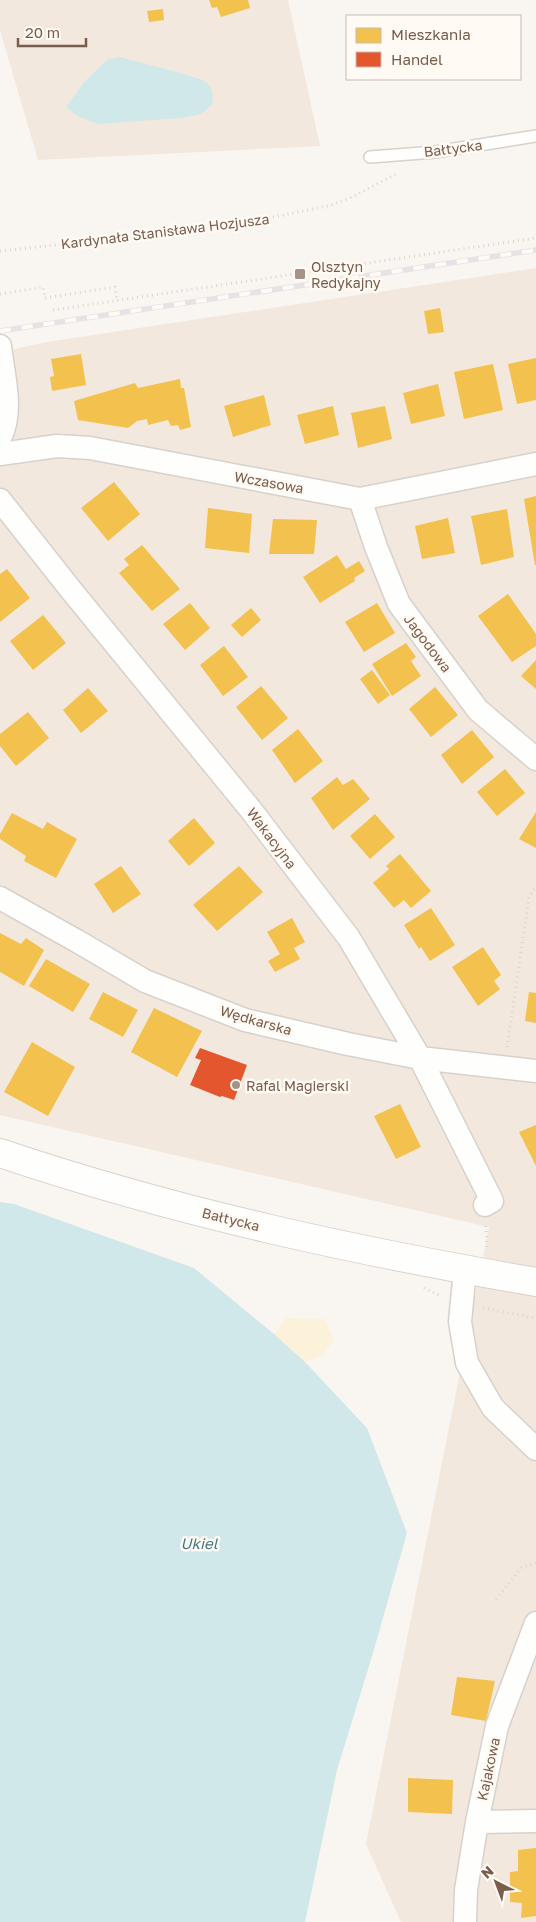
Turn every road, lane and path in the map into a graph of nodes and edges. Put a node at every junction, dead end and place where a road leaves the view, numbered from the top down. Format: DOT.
graph roads {
  1 [pos="536,136"];
  2 [pos="435,152"];
  3 [pos="370,157"];
  4 [pos="536,238"];
  5 [pos="0,250"];
  6 [pos="0,294"];
  7 [pos="117,301"];
  8 [pos="53,310"];
  9 [pos="0,346"];
  10 [pos="0,438"];
  11 [pos="0,454"];
  12 [pos="536,464"];
  13 [pos="360,499"];
  14 [pos="0,500"];
  15 [pos="536,759"];
  16 [pos="536,886"];
  17 [pos="0,898"];
  18 [pos="420,1058"];
  19 [pos="504,1067"];
  20 [pos="536,1071"];
  21 [pos="0,1153"];
  22 [pos="484,1205"];
  23 [pos="465,1270"];
  24 [pos="536,1282"];
  25 [pos="536,1449"];
  26 [pos="536,1564"];
  27 [pos="496,1599"];
  28 [pos="536,1623"];
  29 [pos="536,1821"];
  30 [pos="477,1822"];
  31 [pos="466,1922"];
  1 -- 2 [label="lane, Bałtycka"];
  2 -- 3 [label="lane, Bałtycka"];
  2 -- 5 [label="path, Kardynała Stanisława Hozjusza"];
  4 -- 7 [label="path"];
  6 -- 7 [label="path"];
  7 -- 8 [label="path"];
  9 -- 10 [label="street"];
  11 -- 13 [label="street, Wczasowa"];
  12 -- 13 [label="street, Wczasowa"];
  13 -- 15 [label="street, Jagodowa"];
  14 -- 18 [label="street, Wakacyjna"];
  16 -- 19 [label="path"];
  17 -- 18 [label="street, Wędkarska"];
  18 -- 19 [label="street, Wędkarska"];
  18 -- 22 [label="street, Wakacyjna"];
  19 -- 20 [label="street, Wędkarska"];
  21 -- 23 [label="main road, Bałtycka"];
  23 -- 24 [label="main road, Bałtycka"];
  23 -- 25 [label="street"];
  26 -- 27 [label="path"];
  28 -- 30 [label="street, Kajakowa"];
  29 -- 30 [label="street"];
  30 -- 31 [label="street, Kajakowa"];
}
